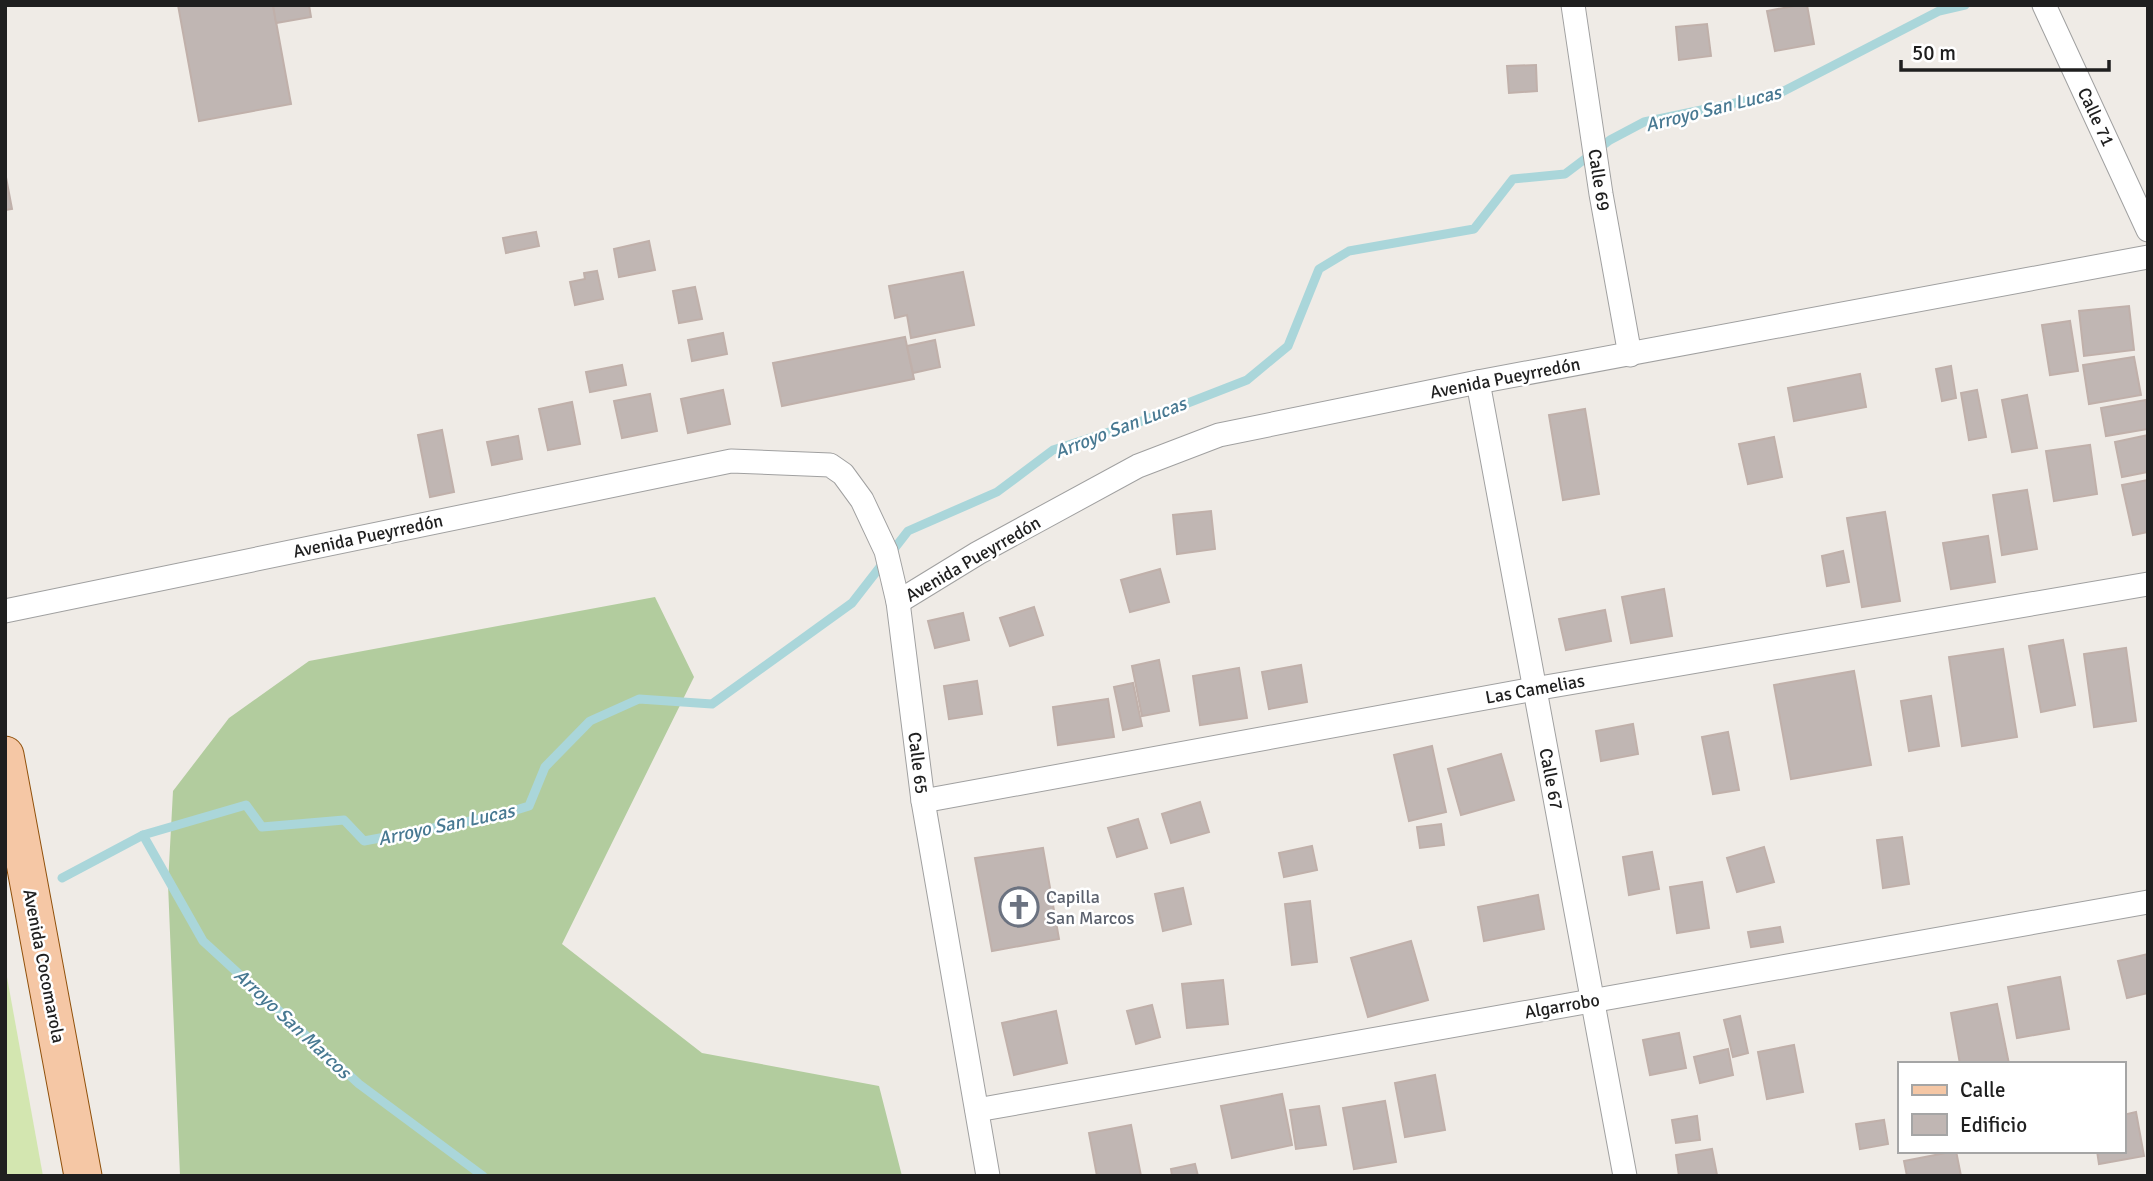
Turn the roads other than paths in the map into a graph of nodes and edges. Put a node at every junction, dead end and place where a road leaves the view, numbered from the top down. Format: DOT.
graph roads {
  1 [pos="1573,5"];
  2 [pos="2044,5"];
  3 [pos="2148,230"];
  4 [pos="2148,257"];
  5 [pos="1630,355"];
  6 [pos="1478,382"];
  7 [pos="731,461"];
  8 [pos="2148,584"];
  9 [pos="898,602"];
  10 [pos="5,611"];
  11 [pos="1534,689"];
  12 [pos="5,755"];
  13 [pos="923,801"];
  14 [pos="2148,902"];
  15 [pos="1593,1001"];
  16 [pos="977,1110"];
  17 [pos="83,1176"];
  18 [pos="988,1176"];
  19 [pos="1625,1176"];
  1 -- 5 [label="street, Calle 69"];
  2 -- 3 [label="street, Calle 71"];
  4 -- 5 [label="street, Avenida Pueyrredón"];
  5 -- 6 [label="street, Avenida Pueyrredón"];
  6 -- 9 [label="street, Avenida Pueyrredón"];
  6 -- 11 [label="street, Calle 67"];
  7 -- 9 [label="street, Calle 65"];
  7 -- 10 [label="street, Avenida Pueyrredón"];
  8 -- 11 [label="street, Las Camelias"];
  9 -- 13 [label="street, Calle 65"];
  11 -- 13 [label="street, Las Camelias"];
  11 -- 15 [label="street, Calle 67"];
  12 -- 17 [label="main road, Avenida Cocomarola"];
  13 -- 16 [label="street, Calle 65"];
  14 -- 15 [label="street, Algarrobo"];
  15 -- 16 [label="street, Algarrobo"];
  15 -- 19 [label="street, Calle 67"];
  16 -- 18 [label="street, Calle 65"];
}
